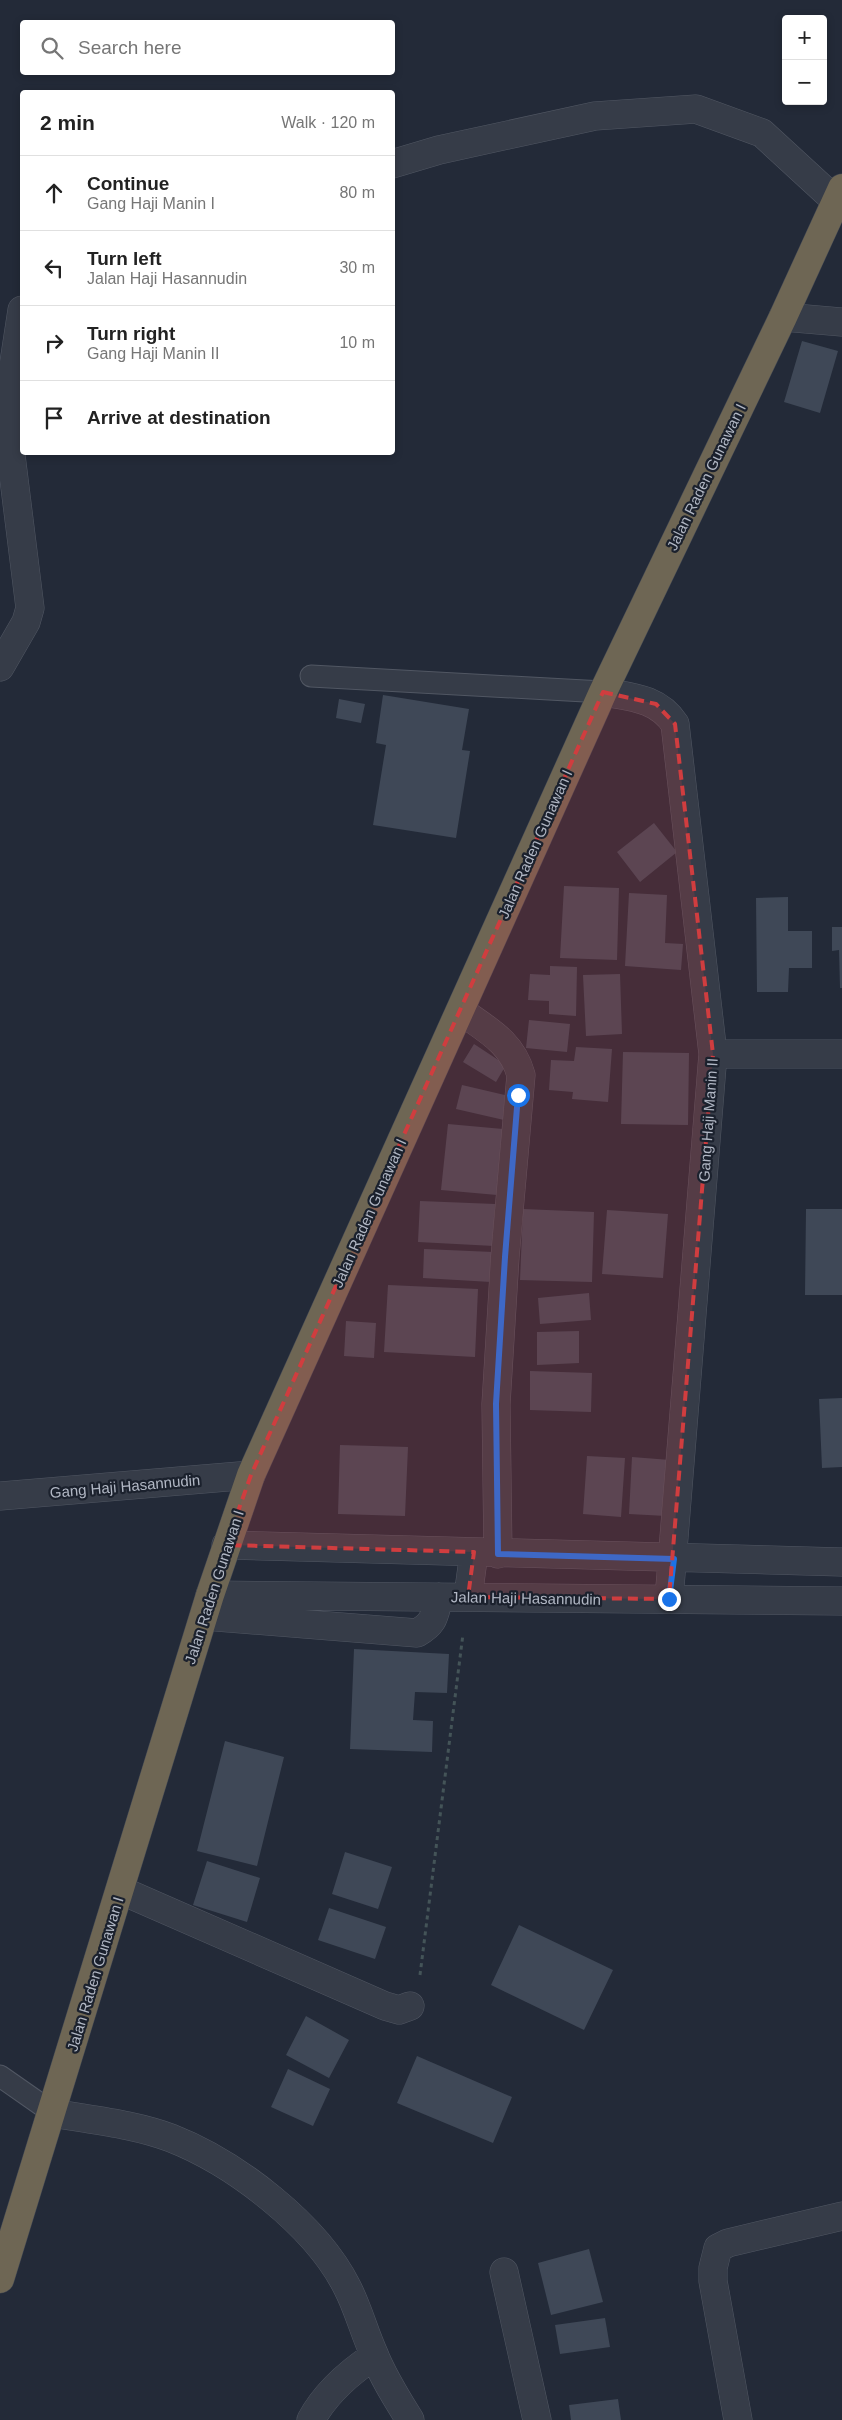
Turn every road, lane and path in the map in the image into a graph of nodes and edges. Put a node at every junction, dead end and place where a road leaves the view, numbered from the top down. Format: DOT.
graph roads {
  1 [pos="395,163"];
  2 [pos="839,194"];
  3 [pos="783,317"];
  4 [pos="842,322"];
  5 [pos="20,323"];
  6 [pos="0,667"];
  7 [pos="311,676"];
  8 [pos="603,692"];
  9 [pos="461,1010"];
  10 [pos="713,1054"];
  11 [pos="842,1054"];
  12 [pos="251,1475"];
  13 [pos="0,1496"];
  14 [pos="226,1545"];
  15 [pos="486,1553"];
  16 [pos="674,1559"];
  17 [pos="842,1562"];
  18 [pos="439,1597"];
  19 [pos="468,1597"];
  20 [pos="669,1599"];
  21 [pos="842,1601"];
  22 [pos="207,1605"];
  23 [pos="120,1890"];
  24 [pos="410,2006"];
  25 [pos="0,2076"];
  26 [pos="52,2113"];
  27 [pos="842,2216"];
  28 [pos="504,2272"];
  29 [pos="0,2279"];
  30 [pos="374,2356"];
  31 [pos="318,2410"];
  32 [pos="410,2420"];
  33 [pos="537,2420"];
  34 [pos="738,2420"];
  1 -- 2 [label="street"];
  2 -- 3 [label="highway, Jalan Raden Gunawan I"];
  3 -- 4 [label="street"];
  3 -- 8 [label="highway, Jalan Raden Gunawan I"];
  5 -- 6 [label="street"];
  7 -- 8 [label="lane"];
  8 -- 9 [label="highway, Jalan Raden Gunawan I"];
  8 -- 10 [label="street, Gang Haji Manin II"];
  9 -- 12 [label="highway, Jalan Raden Gunawan I"];
  9 -- 15 [label="street"];
  10 -- 11 [label="street"];
  10 -- 16 [label="street, Gang Haji Manin II"];
  12 -- 13 [label="street, Gang Haji Hasannudin"];
  12 -- 14 [label="highway, Jalan Raden Gunawan I"];
  14 -- 15 [label="street"];
  14 -- 22 [label="highway, Jalan Raden Gunawan I"];
  15 -- 16 [label="street"];
  15 -- 19 [label="street"];
  16 -- 17 [label="street"];
  16 -- 20 [label="street, Gang Haji Manin II"];
  18 -- 19 [label="street, Jalan Haji Hasannudin"];
  18 -- 22 [label="street, Jalan Haji Hasannudin"];
  18 -- 22 [label="street"];
  19 -- 20 [label="street, Jalan Haji Hasannudin"];
  19 -- 24 [label="path"];
  20 -- 21 [label="street, Jalan Haji Hasannudin"];
  22 -- 23 [label="highway, Jalan Raden Gunawan I"];
  23 -- 24 [label="street"];
  23 -- 26 [label="highway, Jalan Raden Gunawan I"];
  25 -- 26 [label="lane"];
  26 -- 29 [label="highway, Jalan Raden Gunawan I"];
  26 -- 30 [label="street"];
  27 -- 34 [label="street"];
  28 -- 33 [label="street"];
  30 -- 31 [label="street"];
  30 -- 32 [label="street"];
}
